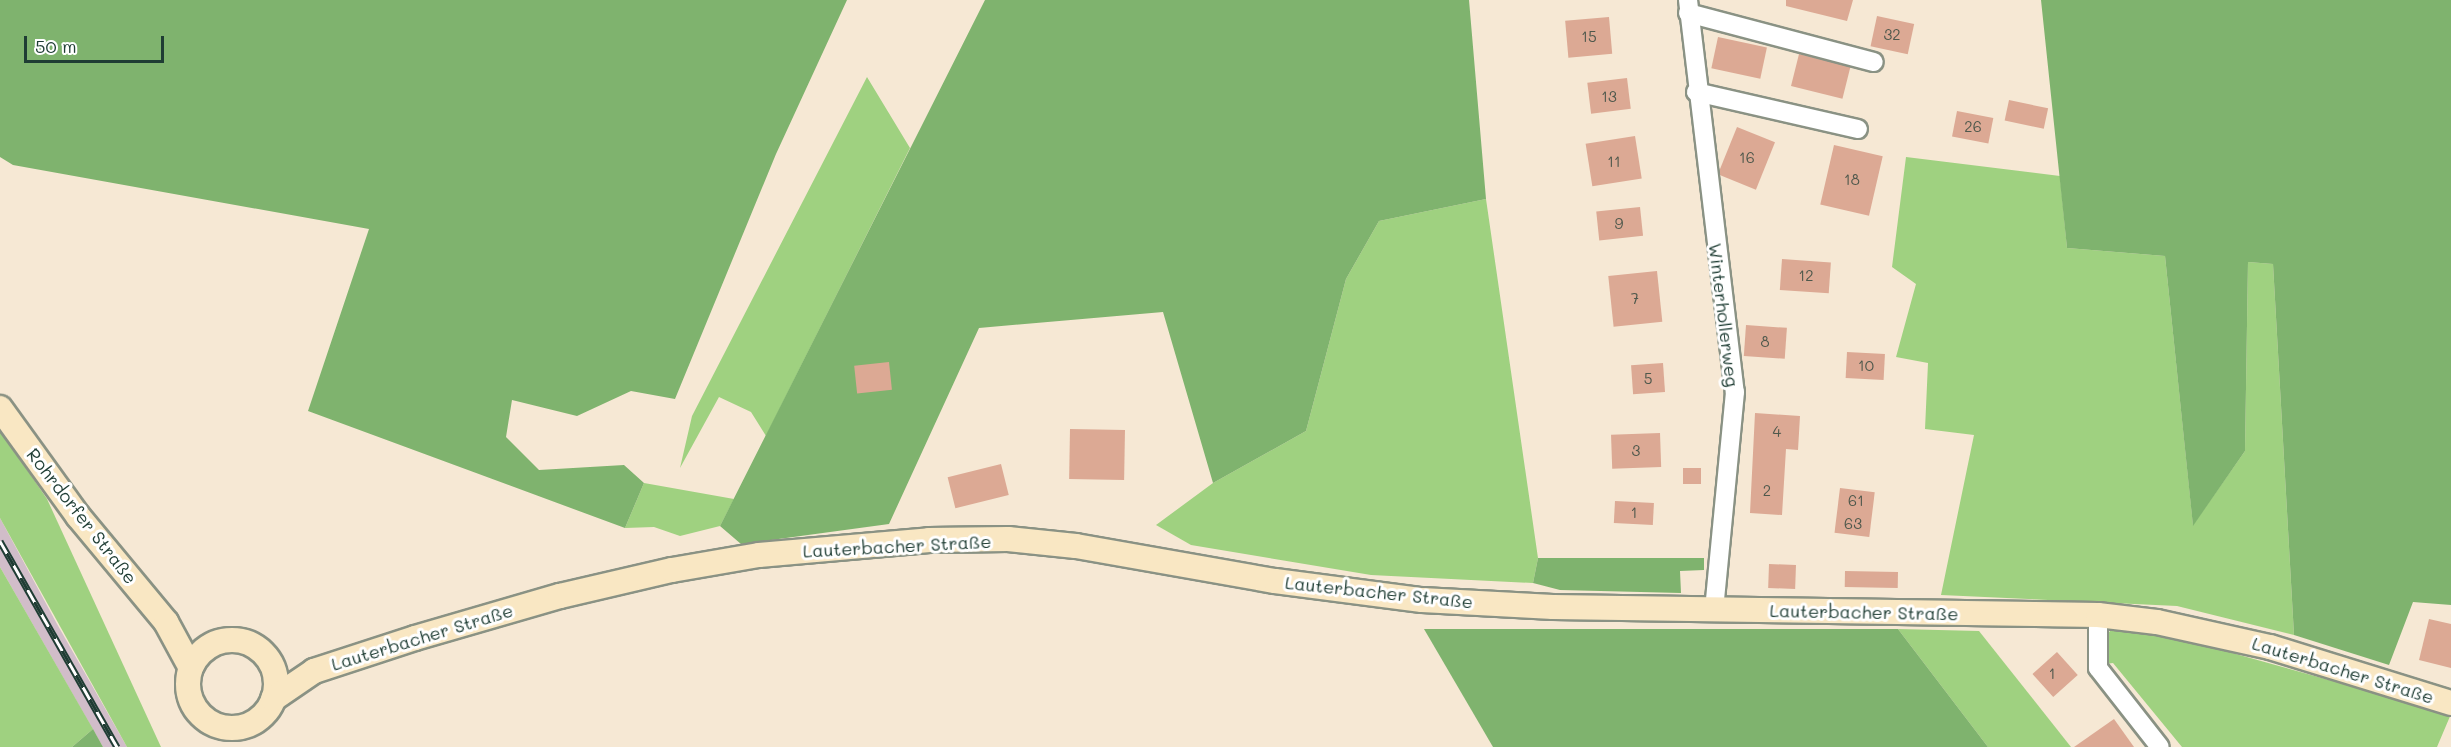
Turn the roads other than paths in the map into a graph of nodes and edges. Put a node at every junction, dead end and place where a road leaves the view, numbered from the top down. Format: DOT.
graph roads {
  1 [pos="1688,7"];
  2 [pos="1874,62"];
  3 [pos="1696,92"];
  4 [pos="1858,129"];
  5 [pos="0,408"];
  6 [pos="1714,610"];
  7 [pos="2098,615"];
  8 [pos="166,622"];
  9 [pos="214,644"];
  10 [pos="266,656"];
  11 [pos="191,668"];
  12 [pos="314,671"];
  13 [pos="273,699"];
  14 [pos="2451,703"];
  15 [pos="253,722"];
  16 [pos="216,725"];
  17 [pos="229,747"];
  18 [pos="248,747"];
  19 [pos="2160,747"];
  1 -- 2 [label="street, Winterhollerweg"];
  1 -- 3 [label="street, Winterhollerweg"];
  3 -- 4 [label="street"];
  3 -- 6 [label="street, Winterhollerweg"];
  5 -- 8 [label="street, Rohrdorfer Straße"];
  6 -- 7 [label="street, Lauterbacher Straße"];
  6 -- 12 [label="street, Lauterbacher Straße"];
  7 -- 14 [label="street, Lauterbacher Straße"];
  7 -- 19 [label="street"];
  8 -- 9 [label="street, Rohrdorfer Straße"];
  8 -- 11 [label="street, Rohrdorfer Straße"];
  9 -- 10 [label="street"];
  9 -- 11 [label="street"];
  10 -- 12 [label="street, Lauterbacher Straße"];
  10 -- 13 [label="street"];
  11 -- 16 [label="street"];
  12 -- 13 [label="street, Lauterbacher Straße"];
  13 -- 15 [label="street"];
  15 -- 16 [label="street"];
  15 -- 18 [label="street"];
  16 -- 17 [label="street"];
}
